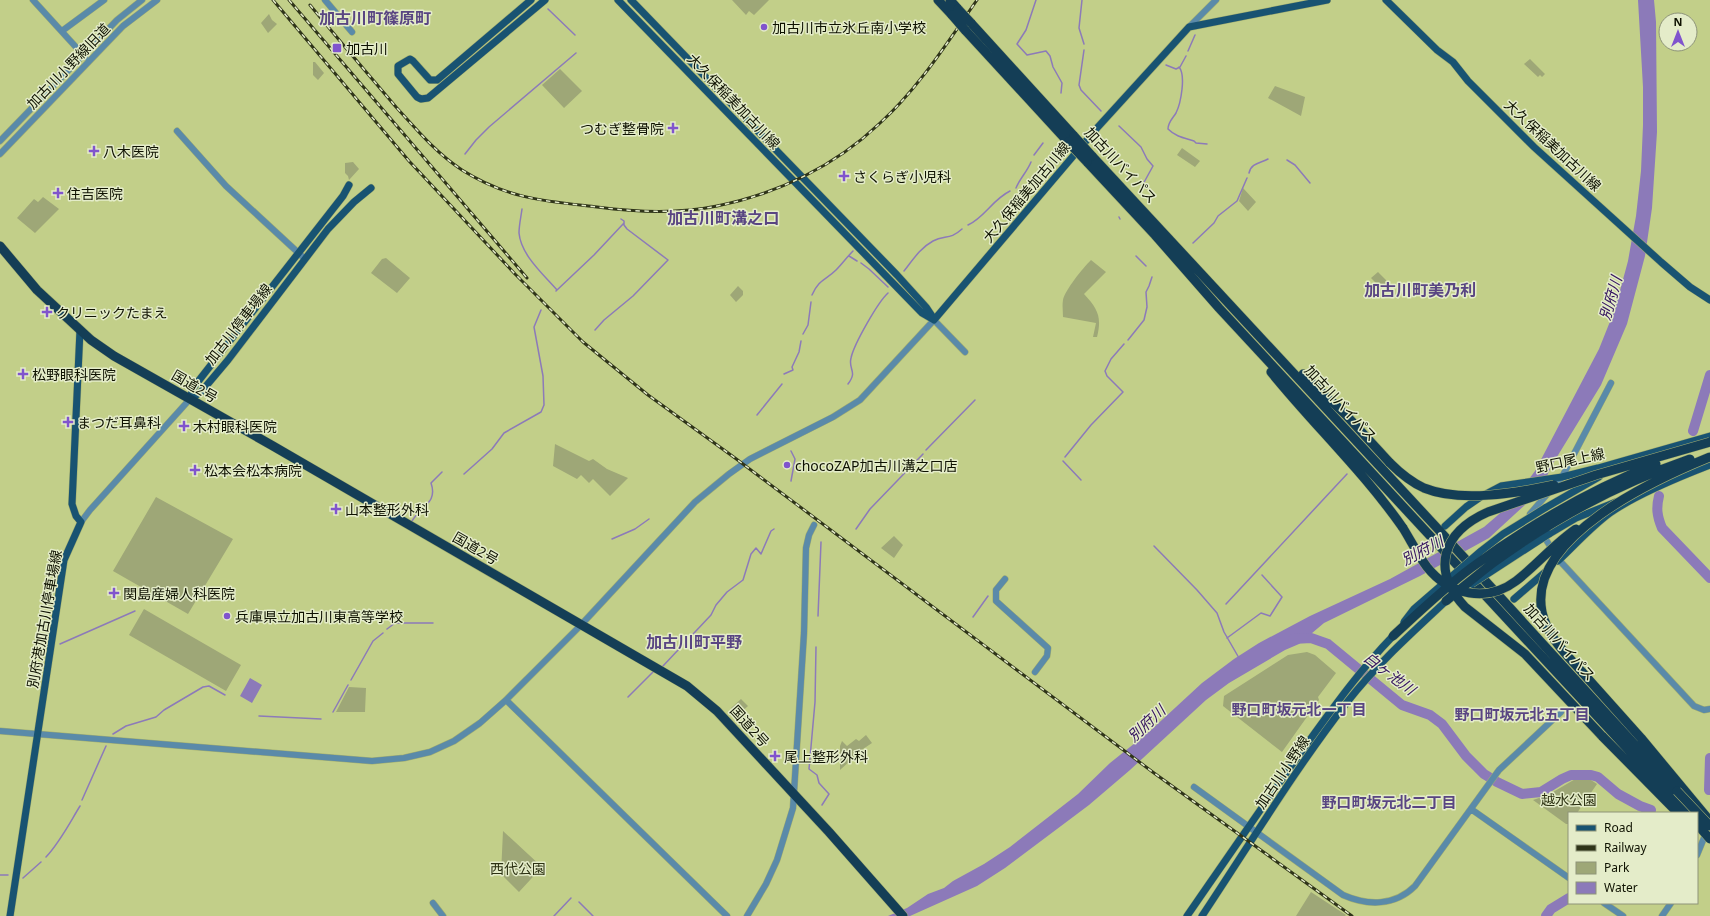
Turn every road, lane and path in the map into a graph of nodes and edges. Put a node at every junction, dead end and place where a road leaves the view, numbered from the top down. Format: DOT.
graph roads {
  1 [pos="34,0"];
  2 [pos="104,0"];
  3 [pos="142,0"];
  4 [pos="157,0"];
  5 [pos="325,0"];
  6 [pos="531,0"];
  7 [pos="545,0"];
  8 [pos="618,0"];
  9 [pos="631,0"];
  10 [pos="938,0"];
  11 [pos="950,0"];
  12 [pos="1216,0"];
  13 [pos="1327,0"];
  14 [pos="1386,0"];
  15 [pos="968,26"];
  16 [pos="1189,27"];
  17 [pos="62,31"];
  18 [pos="352,32"];
  19 [pos="82,55"];
  20 [pos="89,60"];
  21 [pos="177,131"];
  22 [pos="0,141"];
  23 [pos="0,154"];
  24 [pos="1090,159"];
  25 [pos="349,185"];
  26 [pos="372,188"];
  27 [pos="0,246"];
  28 [pos="298,253"];
  29 [pos="305,259"];
  30 [pos="1710,300"];
  31 [pos="1219,308"];
  32 [pos="1243,316"];
  33 [pos="934,320"];
  34 [pos="80,330"];
  35 [pos="965,352"];
  36 [pos="1611,383"];
  37 [pos="190,399"];
  38 [pos="1710,436"];
  39 [pos="1710,443"];
  40 [pos="1710,453"];
  41 [pos="1710,457"];
  42 [pos="1633,458"];
  43 [pos="1710,465"];
  44 [pos="1596,476"];
  45 [pos="1562,477"];
  46 [pos="1659,487"];
  47 [pos="1612,505"];
  48 [pos="81,522"];
  49 [pos="814,525"];
  50 [pos="1445,526"];
  51 [pos="1558,560"];
  52 [pos="1005,579"];
  53 [pos="1514,599"];
  54 [pos="1446,601"];
  55 [pos="580,626"];
  56 [pos="1393,636"];
  57 [pos="1035,672"];
  58 [pos="506,700"];
  59 [pos="1707,710"];
  60 [pos="1561,712"];
  61 [pos="0,731"];
  62 [pos="38,734"];
  63 [pos="1194,787"];
  64 [pos="1674,794"];
  65 [pos="795,796"];
  66 [pos="1471,809"];
  67 [pos="1678,812"];
  68 [pos="1686,812"];
  69 [pos="1696,812"];
  70 [pos="1698,813"];
  71 [pos="1710,823"];
  72 [pos="1698,825"];
  73 [pos="1248,827"];
  74 [pos="1698,832"];
  75 [pos="1257,833"];
  76 [pos="1710,839"];
  77 [pos="1710,843"];
  78 [pos="1698,853"];
  79 [pos="1568,877"];
  80 [pos="433,903"];
  81 [pos="1605,904"];
  82 [pos="1670,904"];
  83 [pos="10,916"];
  84 [pos="443,916"];
  85 [pos="727,916"];
  86 [pos="747,916"];
  87 [pos="903,916"];
  88 [pos="1186,916"];
  89 [pos="1202,916"];
  90 [pos="1623,916"];
  91 [pos="1662,916"];
  1 -- 17 [label="street"];
  2 -- 17 [label="street"];
  3 -- 19 [label="street, 加古川小野線旧道"];
  4 -- 20 [label="street, 加古川小野線旧道"];
  5 -- 18 [label="street"];
  6 -- 7 [label="main road"];
  8 -- 33 [label="main road, 大久保稲美加古川線"];
  9 -- 33 [label="main road, 大久保稲美加古川線"];
  10 -- 15 [label="highway, 加古川バイパス, bridge"];
  11 -- 15 [label="highway, 加古川バイパス, bridge"];
  12 -- 16 [label="street"];
  13 -- 16 [label="main road"];
  14 -- 30 [label="main road, 大久保稲美加古川線"];
  15 -- 24 [label="highway, 加古川バイパス, bridge"];
  16 -- 33 [label="main road, 大久保稲美加古川線"];
  17 -- 19 [label="street"];
  19 -- 20 [label="street"];
  19 -- 22 [label="street, 加古川小野線旧道"];
  20 -- 23 [label="street, 加古川小野線旧道"];
  21 -- 28 [label="street"];
  24 -- 31 [label="highway, 加古川バイパス"];
  24 -- 32 [label="highway, 加古川バイパス"];
  25 -- 28 [label="main road, 加古川停車場線"];
  26 -- 29 [label="main road, 加古川停車場線"];
  27 -- 34 [label="highway, 国道2号"];
  28 -- 29 [label="street"];
  28 -- 37 [label="main road, 加古川停車場線"];
  29 -- 37 [label="main road, 加古川停車場線"];
  31 -- 47 [label="highway, bridge"];
  31 -- 64 [label="highway, 加古川バイパス"];
  32 -- 44 [label="highway, bridge"];
  32 -- 64 [label="highway, 加古川バイパス"];
  33 -- 35 [label="street"];
  33 -- 55 [label="street"];
  34 -- 37 [label="highway, 国道2号"];
  34 -- 48 [label="main road"];
  36 -- 45 [label="street"];
  37 -- 48 [label="street"];
  37 -- 55 [label="highway, 国道2号"];
  38 -- 42 [label="main road, 野口尾上線"];
  39 -- 44 [label="highway, bridge"];
  39 -- 56 [label="highway, bridge"];
  40 -- 54 [label="highway, bridge"];
  41 -- 47 [label="highway, bridge"];
  42 -- 45 [label="main road, 野口尾上線"];
  42 -- 56 [label="main road, 加古川小野線, bridge"];
  43 -- 46 [label="main road"];
  44 -- 64 [label="highway, bridge"];
  45 -- 50 [label="main road, 野口尾上線"];
  45 -- 51 [label="street"];
  46 -- 51 [label="main road"];
  46 -- 54 [label="main road, 加古川小野線, bridge"];
  47 -- 64 [label="highway, bridge"];
  48 -- 62 [label="main road, 別府港加古川停車場線"];
  49 -- 65 [label="street"];
  51 -- 53 [label="main road"];
  51 -- 59 [label="street"];
  52 -- 57 [label="street"];
  54 -- 75 [label="main road, 加古川小野線"];
  55 -- 58 [label="street"];
  55 -- 65 [label="highway, 国道2号"];
  56 -- 73 [label="main road, 加古川小野線"];
  58 -- 62 [label="street"];
  58 -- 85 [label="street"];
  60 -- 66 [label="street"];
  61 -- 62 [label="street"];
  62 -- 83 [label="main road, 別府港加古川停車場線"];
  63 -- 73 [label="street"];
  64 -- 67 [label="highway"];
  64 -- 68 [label="highway, 加古川バイパス"];
  64 -- 69 [label="highway, 加古川バイパス, bridge"];
  65 -- 86 [label="street"];
  65 -- 87 [label="highway, 国道2号"];
  66 -- 75 [label="street"];
  66 -- 79 [label="street"];
  70 -- 71 [label="highway, 加古川バイパス, bridge"];
  71 -- 78 [label="street"];
  72 -- 76 [label="highway, bridge"];
  73 -- 75 [label="street"];
  73 -- 88 [label="main road, 加古川小野線"];
  74 -- 77 [label="highway"];
  75 -- 89 [label="main road, 加古川小野線"];
  80 -- 84 [label="street"];
  81 -- 90 [label="street"];
  82 -- 91 [label="street"];
}
